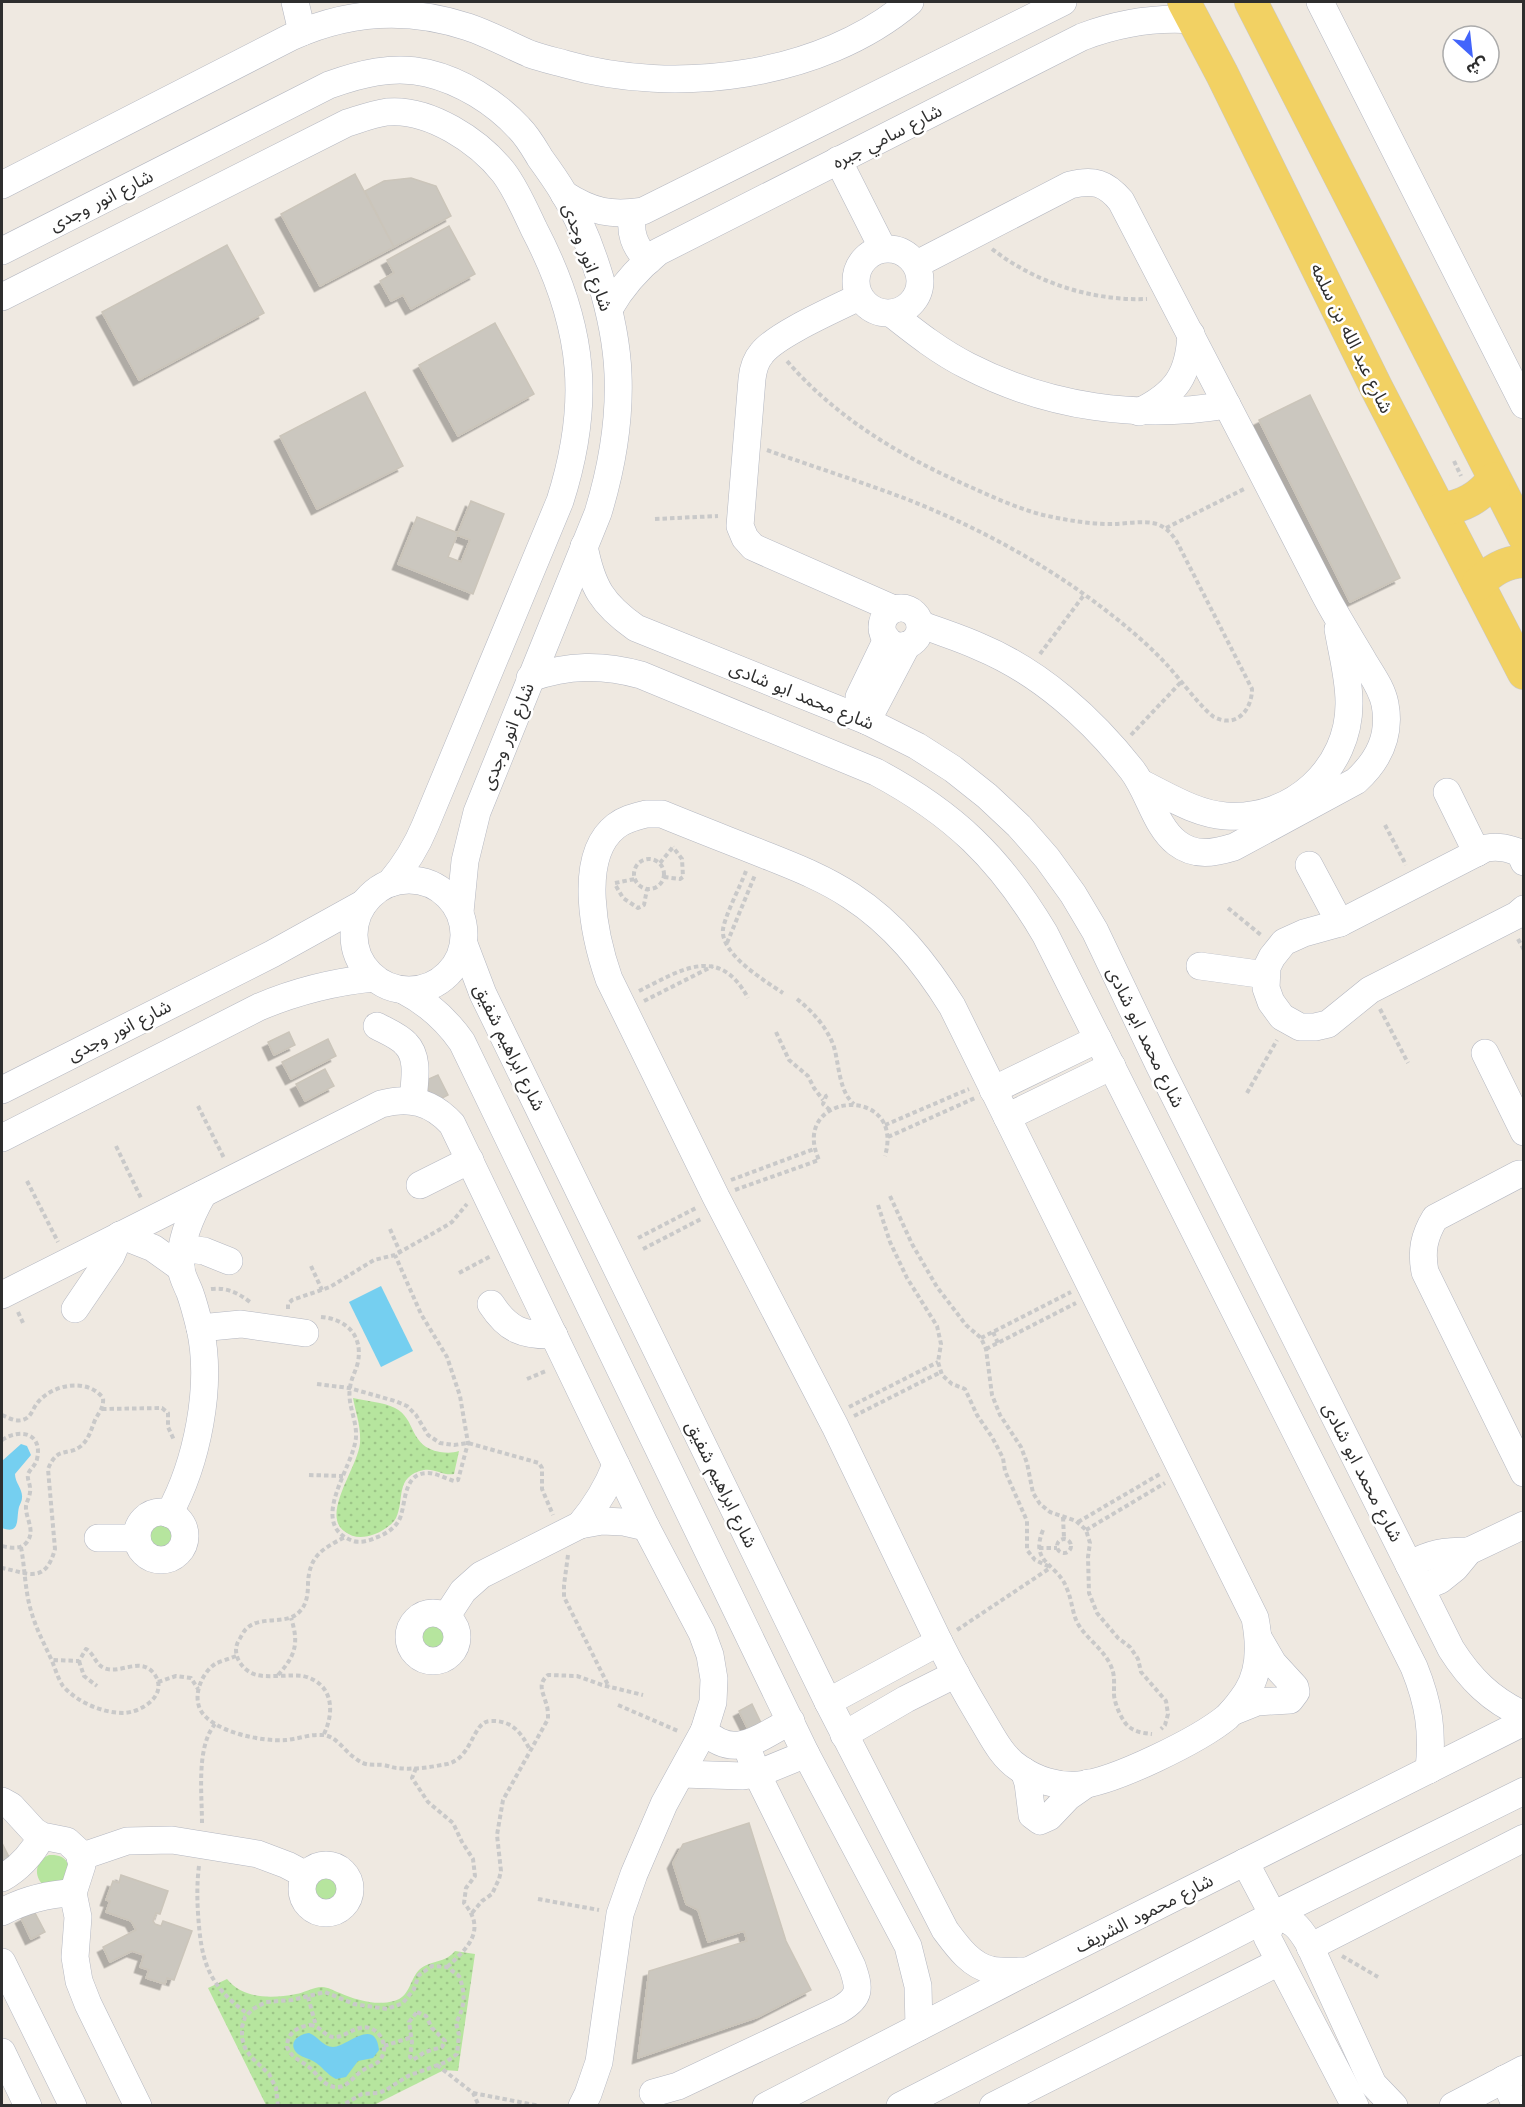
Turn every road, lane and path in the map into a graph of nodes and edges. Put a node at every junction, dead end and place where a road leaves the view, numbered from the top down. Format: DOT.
graph roads {
  1 [pos="295,2"];
  2 [pos="910,2"];
  3 [pos="1063,2"];
  4 [pos="1069,2"];
  5 [pos="1251,2"];
  6 [pos="1320,2"];
  7 [pos="1188,11"];
  8 [pos="302,32"];
  9 [pos="1082,37"];
  10 [pos="465,87"];
  11 [pos="451,128"];
  12 [pos="831,164"];
  13 [pos="2,185"];
  14 [pos="564,194"];
  15 [pos="633,213"];
  16 [pos="974,235"];
  17 [pos="2,251"];
  18 [pos="874,253"];
  19 [pos="648,261"];
  20 [pos="916,264"];
  21 [pos="2,297"];
  22 [pos="859,297"];
  23 [pos="1172,298"];
  24 [pos="609,309"];
  25 [pos="892,314"];
  26 [pos="1191,334"];
  27 [pos="771,343"];
  28 [pos="1227,405"];
  29 [pos="1524,405"];
  30 [pos="1139,412"];
  31 [pos="577,434"];
  32 [pos="615,441"];
  33 [pos="747,442"];
  34 [pos="1265,479"];
  35 [pos="1494,479"];
  36 [pos="1440,510"];
  37 [pos="740,516"];
  38 [pos="656,519"];
  39 [pos="1166,528"];
  40 [pos="1524,536"];
  41 [pos="584,546"];
  42 [pos="1524,561"];
  43 [pos="1478,584"];
  44 [pos="1084,595"];
  45 [pos="1335,614"];
  46 [pos="651,634"];
  47 [pos="905,636"];
  48 [pos="1026,672"];
  49 [pos="635,673"];
  50 [pos="1524,673"];
  51 [pos="530,678"];
  52 [pos="1182,681"];
  53 [pos="859,718"];
  54 [pos="1117,751"];
  55 [pos="1141,783"];
  56 [pos="1447,792"];
  57 [pos="1385,825"];
  58 [pos="673,847"];
  59 [pos="759,853"];
  60 [pos="1477,853"];
  61 [pos="1522,855"];
  62 [pos="1309,865"];
  63 [pos="664,877"];
  64 [pos="390,883"];
  65 [pos="615,883"];
  66 [pos="1416,884"];
  67 [pos="647,889"];
  68 [pos="364,903"];
  69 [pos="1228,908"];
  70 [pos="1524,909"];
  71 [pos="460,912"];
  72 [pos="1340,923"];
  73 [pos="727,943"];
  74 [pos="464,945"];
  75 [pos="1278,948"];
  76 [pos="713,966"];
  77 [pos="1200,966"];
  78 [pos="1266,975"];
  79 [pos="373,978"];
  80 [pos="403,990"];
  81 [pos="1370,990"];
  82 [pos="783,993"];
  83 [pos="748,998"];
  84 [pos="797,999"];
  85 [pos="622,1006"];
  86 [pos="1287,1021"];
  87 [pos="377,1026"];
  88 [pos="500,1029"];
  89 [pos="776,1032"];
  90 [pos="1098,1039"];
  91 [pos="462,1042"];
  92 [pos="1485,1053"];
  93 [pos="1408,1063"];
  94 [pos="1112,1066"];
  95 [pos="991,1085"];
  96 [pos="2,1090"];
  97 [pos="1247,1093"];
  98 [pos="830,1094"];
  99 [pos="823,1100"];
  100 [pos="413,1101"];
  101 [pos="855,1104"];
  102 [pos="198,1106"];
  103 [pos="830,1110"];
  104 [pos="1007,1117"];
  105 [pos="885,1125"];
  106 [pos="1524,1132"];
  107 [pos="888,1137"];
  108 [pos="2,1138"];
  109 [pos="116,1146"];
  110 [pos="814,1149"];
  111 [pos="885,1156"];
  112 [pos="475,1172"];
  113 [pos="1524,1174"];
  114 [pos="234,1178"];
  115 [pos="27,1181"];
  116 [pos="420,1185"];
  117 [pos="203,1194"];
  118 [pos="890,1196"];
  119 [pos="717,1197"];
  120 [pos="878,1205"];
  121 [pos="152,1219"];
  122 [pos="390,1229"];
  123 [pos="120,1235"];
  124 [pos="638,1238"];
  125 [pos="511,1245"];
  126 [pos="643,1248"];
  127 [pos="397,1254"];
  128 [pos="181,1258"];
  129 [pos="229,1261"];
  130 [pos="68,1262"];
  131 [pos="311,1266"];
  132 [pos="459,1273"];
  133 [pos="1091,1288"];
  134 [pos="321,1290"];
  135 [pos="2,1295"];
  136 [pos="191,1295"];
  137 [pos="491,1304"];
  138 [pos="258,1308"];
  139 [pos="75,1309"];
  140 [pos="278,1311"];
  141 [pos="300,1318"];
  142 [pos="200,1328"];
  143 [pos="993,1332"];
  144 [pos="554,1335"];
  145 [pos="981,1338"];
  146 [pos="998,1343"];
  147 [pos="986,1349"];
  148 [pos="938,1362"];
  149 [pos="923,1369"];
  150 [pos="941,1372"];
  151 [pos="927,1378"];
  152 [pos="317,1384"];
  153 [pos="350,1388"];
  154 [pos="102,1409"];
  155 [pos="2,1415"];
  156 [pos="832,1422"];
  157 [pos="2,1440"];
  158 [pos="468,1443"];
  159 [pos="616,1465"];
  160 [pos="1180,1468"];
  161 [pos="188,1470"];
  162 [pos="1524,1473"];
  163 [pos="309,1475"];
  164 [pos="343,1476"];
  165 [pos="169,1514"];
  166 [pos="1063,1517"];
  167 [pos="1078,1522"];
  168 [pos="1524,1525"];
  169 [pos="646,1527"];
  170 [pos="570,1529"];
  171 [pos="1043,1530"];
  172 [pos="1086,1530"];
  173 [pos="345,1537"];
  174 [pos="98,1538"];
  175 [pos="137,1538"];
  176 [pos="1064,1538"];
  177 [pos="2,1546"];
  178 [pos="21,1547"];
  179 [pos="1039,1548"];
  180 [pos="1057,1548"];
  181 [pos="1469,1551"];
  182 [pos="1409,1565"];
  183 [pos="1051,1567"];
  184 [pos="2,1568"];
  185 [pos="26,1575"];
  186 [pos="1426,1599"];
  187 [pos="446,1617"];
  188 [pos="291,1618"];
  189 [pos="1394,1629"];
  190 [pos="1259,1640"];
  191 [pos="939,1642"];
  192 [pos="800,1645"];
  193 [pos="236,1656"];
  194 [pos="52,1660"];
  195 [pos="79,1661"];
  196 [pos="763,1665"];
  197 [pos="956,1674"];
  198 [pos="278,1676"];
  199 [pos="158,1682"];
  200 [pos="97,1686"];
  201 [pos="609,1687"];
  202 [pos="198,1689"];
  203 [pos="643,1695"];
  204 [pos="828,1702"];
  205 [pos="618,1705"];
  206 [pos="1232,1712"];
  207 [pos="1524,1715"];
  208 [pos="791,1722"];
  209 [pos="1524,1722"];
  210 [pos="215,1724"];
  211 [pos="324,1734"];
  212 [pos="701,1735"];
  213 [pos="844,1735"];
  214 [pos="746,1745"];
  215 [pos="530,1750"];
  216 [pos="806,1754"];
  217 [pos="416,1767"];
  218 [pos="1429,1770"];
  219 [pos="1024,1771"];
  220 [pos="682,1774"];
  221 [pos="757,1774"];
  222 [pos="1088,1783"];
  223 [pos="1524,1791"];
  224 [pos="2,1801"];
  225 [pos="42,1836"];
  226 [pos="1524,1838"];
  227 [pos="202,1845"];
  228 [pos="80,1857"];
  229 [pos="1245,1862"];
  230 [pos="306,1875"];
  231 [pos="2,1878"];
  232 [pos="73,1893"];
  233 [pos="538,1899"];
  234 [pos="929,1900"];
  235 [pos="2,1912"];
  236 [pos="472,1913"];
  237 [pos="620,1914"];
  238 [pos="1273,1915"];
  239 [pos="893,1917"];
  240 [pos="1314,1945"];
  241 [pos="2,1962"];
  242 [pos="1279,1962"];
  243 [pos="447,1967"];
  244 [pos="1028,1971"];
  245 [pos="1378,1977"];
  246 [pos="308,1997"];
  247 [pos="248,2014"];
  248 [pos="316,2026"];
  249 [pos="919,2027"];
  250 [pos="412,2037"];
  251 [pos="384,2046"];
  252 [pos="2,2052"];
  253 [pos="436,2065"];
  254 [pos="1514,2074"];
  255 [pos="472,2093"];
  256 [pos="653,2093"];
  257 [pos="28,2106"];
  258 [pos="73,2106"];
  259 [pos="138,2106"];
  260 [pos="278,2106"];
  261 [pos="341,2106"];
  262 [pos="479,2106"];
  263 [pos="540,2106"];
  264 [pos="582,2106"];
  265 [pos="766,2106"];
  266 [pos="900,2106"];
  267 [pos="993,2106"];
  268 [pos="1355,2106"];
  269 [pos="1394,2106"];
  270 [pos="1453,2106"];
  271 [pos="1516,2106"];
  1 -- 8 [label="street"];
  2 -- 8 [label="street"];
  3 -- 15 [label="street"];
  4 -- 9 [label="street"];
  5 -- 35 [label="main road"];
  6 -- 29 [label="street"];
  7 -- 9 [label="street, شارع سامي جبره"];
  7 -- 36 [label="main road, شارع عبد الله بن سلمه"];
  8 -- 13 [label="street"];
  9 -- 12 [label="street, شارع سامي جبره"];
  10 -- 11 [label="street"];
  10 -- 14 [label="street, شارع انور وجدى"];
  10 -- 17 [label="street, شارع انور وجدى"];
  11 -- 21 [label="street, شارع انور وجدى"];
  11 -- 31 [label="street, شارع انور وجدى"];
  12 -- 18 [label="street"];
  12 -- 19 [label="street, شارع سامي جبره"];
  14 -- 15 [label="street"];
  14 -- 24 [label="street, شارع انور وجدى"];
  15 -- 19 [label="street"];
  16 -- 20 [label="street"];
  16 -- 23 [label="path"];
  16 -- 23 [label="street"];
  18 -- 20 [label="street"];
  18 -- 22 [label="street"];
  19 -- 24 [label="street, شارع سامي جبره"];
  20 -- 25 [label="street"];
  22 -- 25 [label="street"];
  22 -- 27 [label="street"];
  23 -- 26 [label="street"];
  24 -- 32 [label="street, شارع انور وجدى"];
  25 -- 30 [label="street"];
  26 -- 28 [label="street"];
  26 -- 30 [label="street"];
  27 -- 33 [label="street"];
  27 -- 39 [label="path"];
  28 -- 30 [label="street"];
  28 -- 34 [label="street"];
  31 -- 32 [label="street"];
  31 -- 64 [label="street, شارع انور وجدى"];
  32 -- 41 [label="street, شارع انور وجدى"];
  33 -- 37 [label="street"];
  33 -- 44 [label="path"];
  34 -- 39 [label="path"];
  34 -- 45 [label="street"];
  35 -- 36 [label="main road"];
  35 -- 40 [label="main road"];
  36 -- 43 [label="main road, شارع عبد الله بن سلمه"];
  37 -- 38 [label="path"];
  37 -- 47 [label="street"];
  39 -- 52 [label="path"];
  41 -- 46 [label="street, شارع محمد ابو شادى"];
  41 -- 51 [label="street, شارع انور وجدى"];
  42 -- 43 [label="main road"];
  43 -- 50 [label="main road, شارع عبد الله بن سلمه"];
  44 -- 48 [label="path"];
  44 -- 52 [label="path"];
  45 -- 55 [label="street"];
  45 -- 55 [label="street"];
  46 -- 49 [label="street"];
  46 -- 53 [label="street, شارع محمد ابو شادى"];
  47 -- 48 [label="street"];
  47 -- 53 [label="street"];
  48 -- 54 [label="street"];
  49 -- 51 [label="street"];
  49 -- 90 [label="street"];
  51 -- 71 [label="street, شارع انور وجدى"];
  52 -- 54 [label="path"];
  53 -- 182 [label="street, شارع محمد ابو شادى"];
  54 -- 55 [label="street"];
  56 -- 60 [label="street"];
  57 -- 66 [label="path"];
  58 -- 63 [label="path"];
  59 -- 73 [label="path"];
  59 -- 73 [label="path"];
  59 -- 85 [label="street"];
  59 -- 95 [label="street"];
  60 -- 61 [label="street"];
  60 -- 66 [label="street"];
  62 -- 72 [label="street"];
  63 -- 67 [label="path"];
  63 -- 67 [label="path"];
  64 -- 68 [label="street"];
  64 -- 71 [label="street"];
  65 -- 67 [label="path"];
  66 -- 72 [label="street"];
  68 -- 79 [label="street"];
  68 -- 96 [label="street, شارع انور وجدى"];
  69 -- 75 [label="path"];
  70 -- 81 [label="street"];
  71 -- 74 [label="street"];
  72 -- 75 [label="street"];
  73 -- 82 [label="path"];
  74 -- 80 [label="street"];
  74 -- 88 [label="street, شارع ابراهيم شفيق"];
  75 -- 78 [label="street"];
  76 -- 83 [label="path"];
  76 -- 85 [label="path"];
  76 -- 85 [label="path"];
  77 -- 78 [label="street"];
  78 -- 86 [label="street"];
  79 -- 80 [label="street"];
  79 -- 108 [label="street"];
  80 -- 91 [label="street"];
  81 -- 86 [label="street"];
  81 -- 93 [label="path"];
  84 -- 101 [label="path"];
  85 -- 119 [label="street"];
  86 -- 97 [label="path"];
  87 -- 100 [label="street"];
  88 -- 91 [label="street"];
  88 -- 192 [label="street, شارع ابراهيم شفيق"];
  89 -- 99 [label="path"];
  90 -- 94 [label="street"];
  90 -- 95 [label="street"];
  91 -- 196 [label="street"];
  92 -- 106 [label="street"];
  94 -- 104 [label="street"];
  94 -- 189 [label="street"];
  95 -- 104 [label="street"];
  95 -- 105 [label="path"];
  95 -- 107 [label="path"];
  98 -- 99 [label="path"];
  99 -- 103 [label="path"];
  100 -- 112 [label="street"];
  100 -- 114 [label="street"];
  101 -- 103 [label="path"];
  101 -- 105 [label="path"];
  102 -- 114 [label="path"];
  103 -- 110 [label="path"];
  104 -- 133 [label="street"];
  105 -- 107 [label="path"];
  107 -- 111 [label="path"];
  109 -- 121 [label="path"];
  110 -- 119 [label="path"];
  110 -- 119 [label="path"];
  112 -- 116 [label="street"];
  112 -- 125 [label="street"];
  112 -- 127 [label="path"];
  113 -- 162 [label="street"];
  114 -- 117 [label="street"];
  115 -- 130 [label="path"];
  117 -- 121 [label="street"];
  117 -- 128 [label="street"];
  118 -- 145 [label="path"];
  119 -- 124 [label="path"];
  119 -- 126 [label="path"];
  119 -- 156 [label="street"];
  120 -- 148 [label="path"];
  121 -- 123 [label="street"];
  122 -- 127 [label="path"];
  123 -- 128 [label="street"];
  123 -- 130 [label="street"];
  123 -- 139 [label="street"];
  125 -- 132 [label="path"];
  125 -- 144 [label="street"];
  127 -- 134 [label="path"];
  127 -- 158 [label="path"];
  128 -- 129 [label="street"];
  128 -- 136 [label="street"];
  130 -- 135 [label="street"];
  131 -- 134 [label="path"];
  133 -- 143 [label="path"];
  133 -- 146 [label="path"];
  133 -- 160 [label="street"];
  134 -- 141 [label="path"];
  136 -- 138 [label="path"];
  136 -- 142 [label="street"];
  137 -- 144 [label="street"];
  140 -- 141 [label="path"];
  141 -- 142 [label="street"];
  141 -- 153 [label="path"];
  142 -- 161 [label="street"];
  143 -- 145 [label="path"];
  143 -- 146 [label="path"];
  144 -- 159 [label="street"];
  145 -- 147 [label="path"];
  146 -- 147 [label="path"];
  147 -- 166 [label="path"];
  148 -- 149 [label="path"];
  148 -- 150 [label="path"];
  149 -- 151 [label="path"];
  149 -- 156 [label="path"];
  150 -- 151 [label="path"];
  150 -- 183 [label="path"];
  151 -- 156 [label="path"];
  152 -- 153 [label="path"];
  153 -- 158 [label="path"];
  153 -- 164 [label="path"];
  154 -- 155 [label="path"];
  154 -- 161 [label="path"];
  154 -- 185 [label="path"];
  156 -- 191 [label="street"];
  157 -- 178 [label="path"];
  158 -- 170 [label="path"];
  158 -- 173 [label="path"];
  159 -- 169 [label="street"];
  159 -- 170 [label="street"];
  160 -- 167 [label="path"];
  160 -- 172 [label="path"];
  160 -- 190 [label="street"];
  161 -- 165 [label="street"];
  163 -- 164 [label="path"];
  164 -- 173 [label="path"];
  165 -- 175 [label="street"];
  165 -- 175 [label="street"];
  166 -- 167 [label="path"];
  166 -- 176 [label="path"];
  167 -- 172 [label="path"];
  168 -- 181 [label="street"];
  169 -- 170 [label="street"];
  169 -- 212 [label="street"];
  170 -- 187 [label="street"];
  170 -- 201 [label="path"];
  171 -- 179 [label="path"];
  172 -- 183 [label="path"];
  173 -- 188 [label="path"];
  174 -- 175 [label="street"];
  176 -- 180 [label="path"];
  176 -- 180 [label="path"];
  177 -- 178 [label="path"];
  178 -- 185 [label="path"];
  179 -- 180 [label="path"];
  179 -- 183 [label="path"];
  181 -- 182 [label="street"];
  181 -- 186 [label="street"];
  182 -- 186 [label="street, شارع محمد ابو شادى"];
  183 -- 191 [label="path"];
  184 -- 185 [label="path"];
  185 -- 194 [label="path"];
  186 -- 189 [label="street"];
  186 -- 207 [label="street, شارع محمد ابو شادى"];
  188 -- 193 [label="path"];
  188 -- 198 [label="path"];
  189 -- 218 [label="street"];
  190 -- 206 [label="street"];
  190 -- 206 [label="street"];
  191 -- 197 [label="street"];
  191 -- 204 [label="street"];
  192 -- 196 [label="street"];
  192 -- 204 [label="street, شارع ابراهيم شفيق"];
  193 -- 198 [label="path"];
  193 -- 202 [label="path"];
  194 -- 195 [label="path"];
  194 -- 199 [label="path"];
  195 -- 199 [label="path"];
  195 -- 200 [label="path"];
  196 -- 208 [label="street"];
  197 -- 213 [label="street"];
  197 -- 219 [label="street"];
  198 -- 211 [label="path"];
  199 -- 202 [label="path"];
  201 -- 203 [label="path"];
  201 -- 215 [label="path"];
  202 -- 210 [label="path"];
  204 -- 213 [label="street, شارع ابراهيم شفيق"];
  205 -- 212 [label="path"];
  206 -- 222 [label="street"];
  208 -- 214 [label="street"];
  208 -- 216 [label="street"];
  209 -- 218 [label="street, شارع محمود الشريف"];
  210 -- 211 [label="path"];
  210 -- 227 [label="path"];
  211 -- 217 [label="path"];
  212 -- 214 [label="street"];
  212 -- 220 [label="street"];
  213 -- 234 [label="street, شارع ابراهيم شفيق"];
  214 -- 221 [label="street"];
  215 -- 217 [label="path"];
  215 -- 236 [label="path"];
  216 -- 221 [label="street"];
  216 -- 239 [label="street"];
  217 -- 236 [label="path"];
  218 -- 229 [label="street, شارع محمود الشريف"];
  219 -- 222 [label="street"];
  219 -- 222 [label="street"];
  220 -- 221 [label="street"];
  220 -- 237 [label="street"];
  221 -- 256 [label="street"];
  223 -- 238 [label="street"];
  224 -- 225 [label="street"];
  225 -- 228 [label="street"];
  225 -- 231 [label="street"];
  226 -- 240 [label="street"];
  227 -- 228 [label="street"];
  227 -- 230 [label="street"];
  227 -- 247 [label="path"];
  228 -- 232 [label="street"];
  229 -- 238 [label="street"];
  229 -- 244 [label="street, شارع محمود الشريف"];
  232 -- 235 [label="street"];
  232 -- 259 [label="street"];
  233 -- 237 [label="path"];
  234 -- 239 [label="street"];
  234 -- 244 [label="street, شارع ابراهيم شفيق"];
  236 -- 243 [label="path"];
  237 -- 264 [label="street"];
  238 -- 240 [label="street"];
  238 -- 242 [label="street"];
  238 -- 266 [label="street"];
  239 -- 249 [label="street"];
  240 -- 245 [label="path"];
  240 -- 269 [label="street"];
  241 -- 258 [label="street"];
  242 -- 267 [label="street"];
  242 -- 268 [label="street"];
  243 -- 246 [label="path"];
  243 -- 253 [label="path"];
  244 -- 249 [label="street, شارع محمود الشريف"];
  246 -- 247 [label="path"];
  246 -- 248 [label="path"];
  247 -- 260 [label="path"];
  248 -- 251 [label="path"];
  248 -- 251 [label="path"];
  249 -- 265 [label="street, شارع محمود الشريف"];
  250 -- 250 [label="path"];
  250 -- 251 [label="path"];
  252 -- 257 [label="street"];
  253 -- 255 [label="path"];
  253 -- 261 [label="path"];
  254 -- 270 [label="street"];
  254 -- 271 [label="street"];
  255 -- 262 [label="path"];
  255 -- 263 [label="path"];
}
